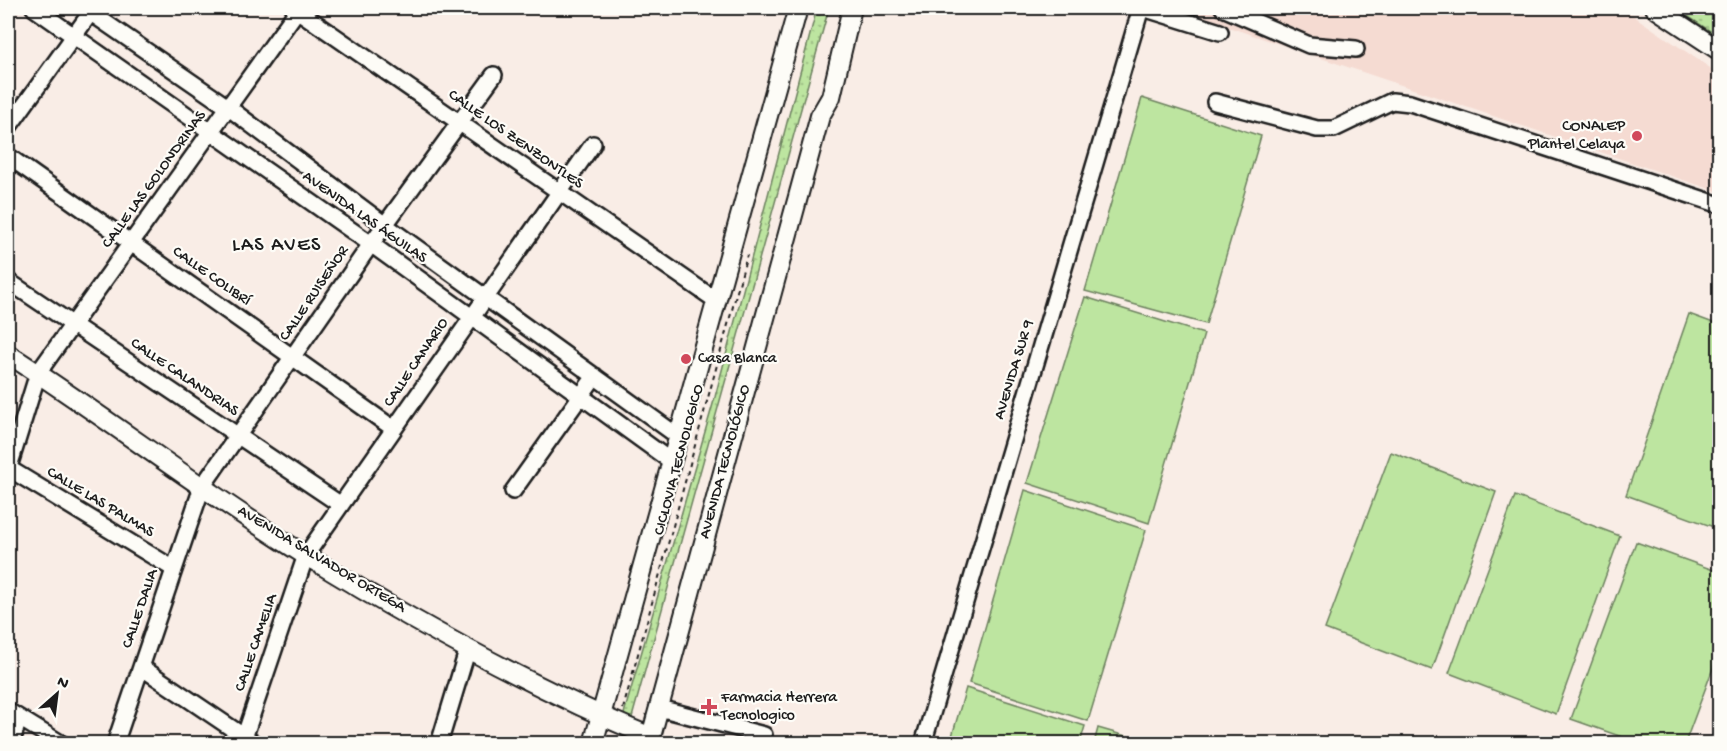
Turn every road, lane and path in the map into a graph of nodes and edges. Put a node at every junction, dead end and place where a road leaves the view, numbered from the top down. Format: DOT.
graph roads {
  1 [pos="34,8"];
  2 [pos="297,8"];
  3 [pos="798,8"];
  4 [pos="844,8"];
  5 [pos="852,8"];
  6 [pos="1142,8"];
  7 [pos="1223,8"];
  8 [pos="1655,8"];
  9 [pos="1708,8"];
  10 [pos="90,9"];
  11 [pos="1719,15"];
  12 [pos="1220,32"];
  13 [pos="74,34"];
  14 [pos="1356,49"];
  15 [pos="1719,51"];
  16 [pos="494,75"];
  17 [pos="1215,102"];
  18 [pos="229,108"];
  19 [pos="820,116"];
  20 [pos="461,123"];
  21 [pos="8,128"];
  22 [pos="212,133"];
  23 [pos="593,144"];
  24 [pos="8,156"];
  25 [pos="560,192"];
  26 [pos="1719,205"];
  27 [pos="385,225"];
  28 [pos="131,243"];
  29 [pos="370,244"];
  30 [pos="749,249"];
  31 [pos="8,281"];
  32 [pos="485,296"];
  33 [pos="717,301"];
  34 [pos="471,316"];
  35 [pos="72,325"];
  36 [pos="8,354"];
  37 [pos="293,357"];
  38 [pos="38,373"];
  39 [pos="595,376"];
  40 [pos="581,396"];
  41 [pos="394,429"];
  42 [pos="238,436"];
  43 [pos="679,437"];
  44 [pos="672,462"];
  45 [pos="8,469"];
  46 [pos="202,487"];
  47 [pos="513,491"];
  48 [pos="341,505"];
  49 [pos="306,555"];
  50 [pos="174,569"];
  51 [pos="468,648"];
  52 [pos="141,667"];
  53 [pos="659,708"];
  54 [pos="13,715"];
  55 [pos="601,716"];
  56 [pos="619,724"];
  57 [pos="650,740"];
  58 [pos="247,741"];
  59 [pos="11,744"];
  60 [pos="62,744"];
  61 [pos="115,744"];
  62 [pos="439,744"];
  63 [pos="593,744"];
  64 [pos="762,744"];
  65 [pos="923,744"];
  1 -- 13 [label="street, AVENIDA LAS ÁGUILAS"];
  2 -- 18 [label="street, CALLE LAS GOLONDRINAS"];
  2 -- 20 [label="street, CALLE LOS ZENZONTLES"];
  3 -- 33 [label="main road"];
  4 -- 19 [label="main road"];
  5 -- 19 [label="main road, AVENIDA TECNOLÓGICO"];
  6 -- 12 [label="street"];
  6 -- 65 [label="street, AVENIDA SUR 9"];
  7 -- 14 [label="street"];
  8 -- 15 [label="main road"];
  9 -- 11 [label="path"];
  10 -- 13 [label="street"];
  10 -- 18 [label="street, AVENIDA LAS ÁGUILAS"];
  13 -- 21 [label="street"];
  13 -- 22 [label="street, AVENIDA LAS ÁGUILAS"];
  16 -- 20 [label="street, CALLE RUISEÑOR"];
  17 -- 26 [label="street"];
  18 -- 22 [label="street, CALLE LAS GOLONDRINAS"];
  18 -- 27 [label="street, AVENIDA LAS ÁGUILAS"];
  19 -- 53 [label="main road, AVENIDA TECNOLÓGICO"];
  20 -- 25 [label="street, CALLE LOS ZENZONTLES"];
  20 -- 27 [label="street, CALLE RUISEÑOR"];
  22 -- 28 [label="street, CALLE LAS GOLONDRINAS"];
  22 -- 29 [label="street, AVENIDA LAS ÁGUILAS"];
  23 -- 25 [label="street, CALLE CANARIO"];
  24 -- 28 [label="street, CALLE COLIBRÍ"];
  25 -- 32 [label="street, CALLE CANARIO"];
  25 -- 33 [label="street, CALLE LOS ZENZONTLES"];
  27 -- 29 [label="street, CALLE RUISEÑOR"];
  27 -- 32 [label="street, AVENIDA LAS ÁGUILAS"];
  28 -- 35 [label="street, CALLE LAS GOLONDRINAS"];
  28 -- 37 [label="street, CALLE COLIBRÍ"];
  29 -- 34 [label="street, AVENIDA LAS ÁGUILAS"];
  29 -- 37 [label="street, CALLE RUISEÑOR"];
  30 -- 56 [label="path, CICLOVIA TECNOLOGICO"];
  31 -- 35 [label="street, CALLE CALANDRIAS"];
  32 -- 34 [label="street, CALLE CANARIO"];
  32 -- 39 [label="street, AVENIDA LAS ÁGUILAS"];
  33 -- 43 [label="main road"];
  34 -- 40 [label="street, AVENIDA LAS ÁGUILAS"];
  34 -- 41 [label="street, CALLE CANARIO"];
  35 -- 38 [label="street, CALLE LAS GOLONDRINAS"];
  35 -- 42 [label="street, CALLE CALANDRIAS"];
  36 -- 38 [label="main road, AVENIDA SALVADOR ORTEGA"];
  37 -- 41 [label="street, CALLE COLIBRÍ"];
  37 -- 42 [label="street, CALLE RUISEÑOR"];
  38 -- 45 [label="street, CALLE LAS GOLONDRINAS"];
  38 -- 46 [label="main road, AVENIDA SALVADOR ORTEGA"];
  39 -- 40 [label="street"];
  39 -- 43 [label="street, AVENIDA LAS ÁGUILAS"];
  40 -- 44 [label="street, AVENIDA LAS ÁGUILAS"];
  40 -- 47 [label="street"];
  41 -- 48 [label="street, CALLE CANARIO"];
  42 -- 46 [label="street, CALLE RUISEÑOR"];
  42 -- 48 [label="street, CALLE CALANDRIAS"];
  43 -- 44 [label="main road"];
  44 -- 55 [label="main road"];
  45 -- 50 [label="street, CALLE LAS PALMAS"];
  46 -- 49 [label="main road, AVENIDA SALVADOR ORTEGA"];
  46 -- 50 [label="street, CALLE DALIA"];
  48 -- 49 [label="street, CALLE CANARIO"];
  49 -- 51 [label="main road, AVENIDA SALVADOR ORTEGA"];
  49 -- 58 [label="street, CALLE CAMELIA"];
  50 -- 52 [label="street, CALLE DALIA"];
  51 -- 55 [label="main road, AVENIDA SALVADOR ORTEGA"];
  51 -- 62 [label="street"];
  52 -- 58 [label="street"];
  52 -- 61 [label="street, CALLE DALIA"];
  53 -- 57 [label="main road, AVENIDA TECNOLÓGICO"];
  53 -- 64 [label="street"];
  54 -- 59 [label="street"];
  54 -- 60 [label="street"];
  55 -- 56 [label="main road, AVENIDA SALVADOR ORTEGA"];
  55 -- 63 [label="main road"];
  56 -- 57 [label="main road, AVENIDA SALVADOR ORTEGA"];
}
